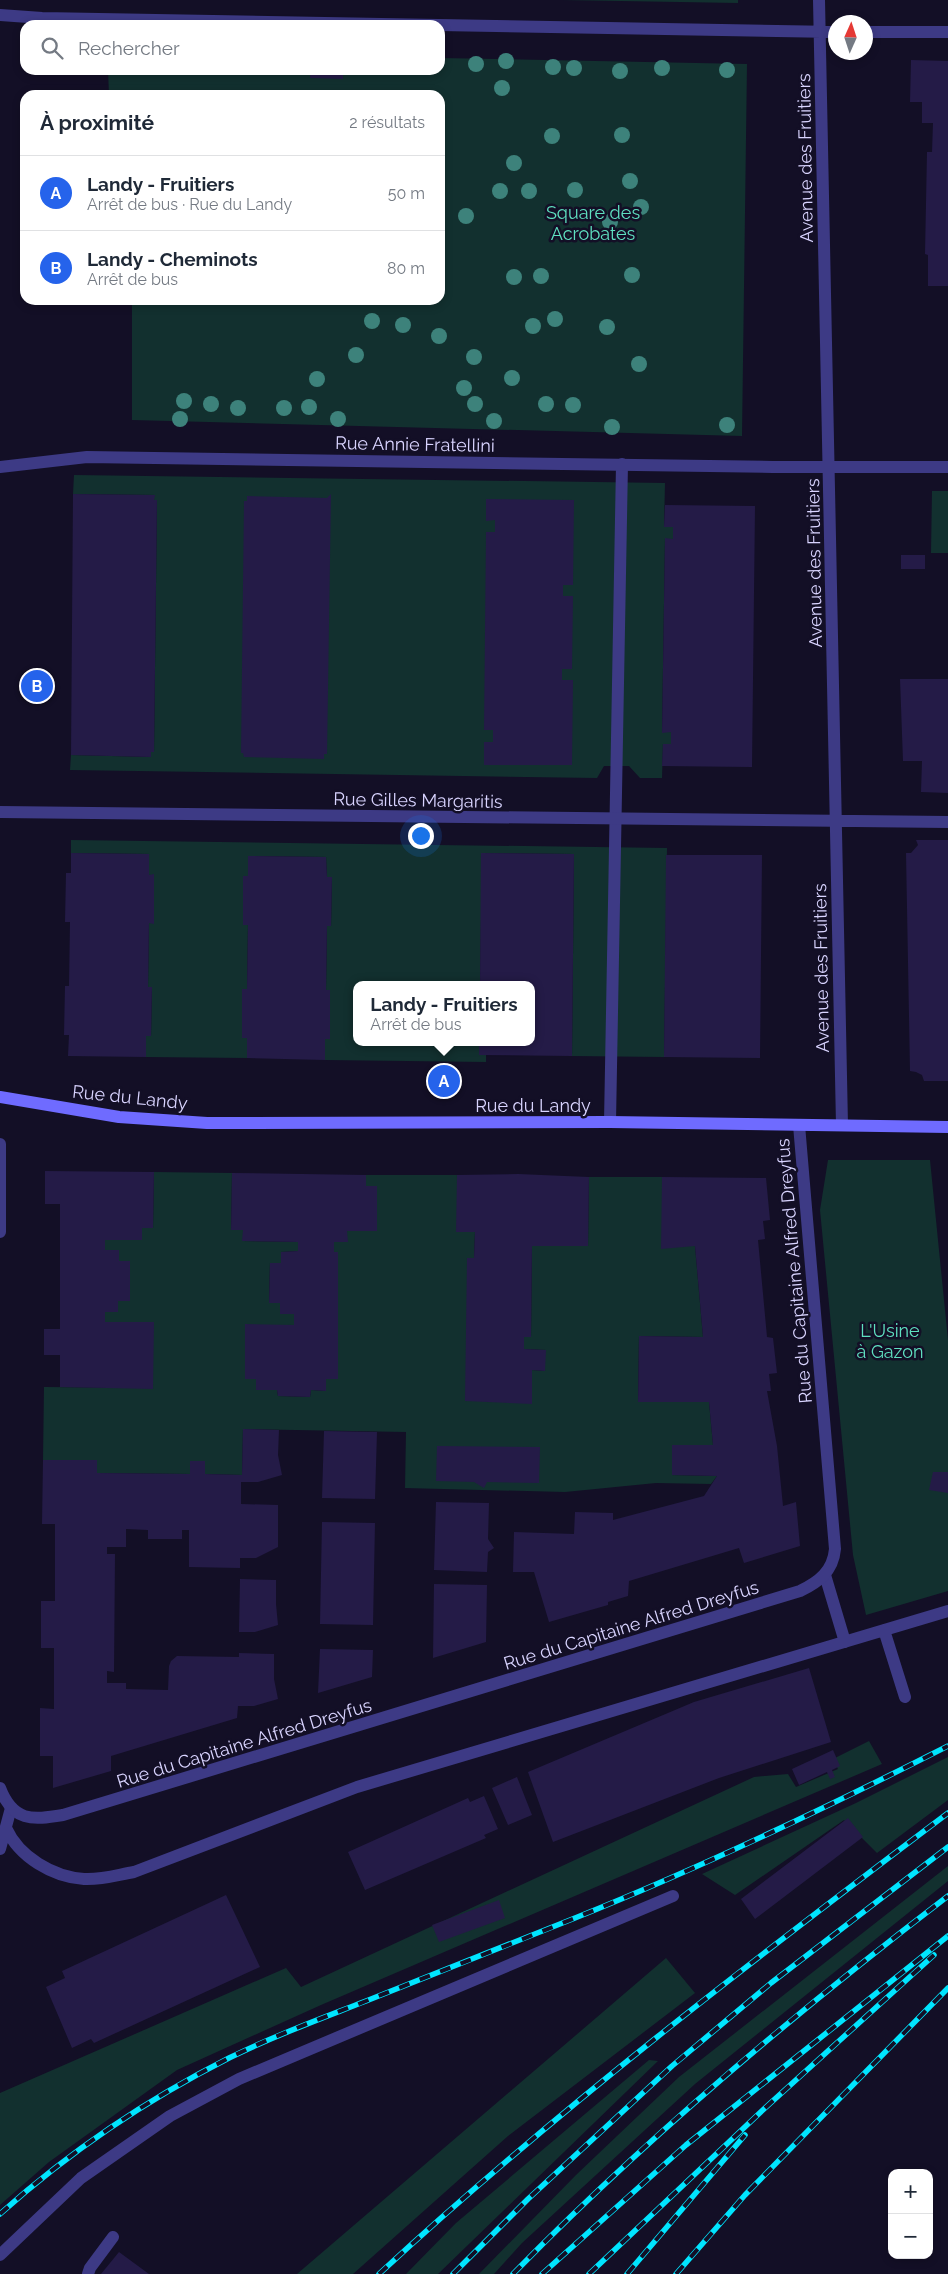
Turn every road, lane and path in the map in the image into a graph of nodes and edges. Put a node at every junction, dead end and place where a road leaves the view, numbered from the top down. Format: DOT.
graph roads {
  1 [pos="819,0"];
  2 [pos="0,15"];
  3 [pos="153,20"];
  4 [pos="445,25"];
  5 [pos="820,32"];
  6 [pos="828,32"];
  7 [pos="873,32"];
  8 [pos="948,32"];
  9 [pos="622,464"];
  10 [pos="830,466"];
  11 [pos="0,467"];
  12 [pos="948,467"];
  13 [pos="0,812"];
  14 [pos="616,819"];
  15 [pos="836,822"];
  16 [pos="948,822"];
  17 [pos="0,1097"];
  18 [pos="610,1122"];
  19 [pos="799,1125"];
  20 [pos="842,1125"];
  21 [pos="948,1127"];
  22 [pos="0,1144"];
  23 [pos="0,1232"];
  24 [pos="825,1575"];
  25 [pos="948,1612"];
  26 [pos="884,1630"];
  27 [pos="845,1642"];
  28 [pos="905,1697"];
  29 [pos="0,1788"];
  30 [pos="11,1808"];
  31 [pos="6,1828"];
  32 [pos="0,1849"];
  33 [pos="673,1896"];
  34 [pos="113,2237"];
  35 [pos="0,2255"];
  36 [pos="88,2274"];
  1 -- 5 [label="street, Avenue des Fruitiers"];
  2 -- 3 [label="street"];
  4 -- 5 [label="street"];
  5 -- 6 [label="street"];
  5 -- 10 [label="street, Avenue des Fruitiers"];
  7 -- 8 [label="street"];
  9 -- 10 [label="street, Rue Annie Fratellini"];
  9 -- 11 [label="street, Rue Annie Fratellini"];
  9 -- 14 [label="street"];
  10 -- 12 [label="street, Rue Annie Fratellini"];
  10 -- 15 [label="street, Avenue des Fruitiers"];
  13 -- 14 [label="street, Rue Gilles Margaritis"];
  14 -- 15 [label="street, Rue Gilles Margaritis"];
  14 -- 18 [label="street"];
  15 -- 16 [label="street, Rue Gilles Margaritis"];
  15 -- 20 [label="street, Avenue des Fruitiers"];
  17 -- 18 [label="main road, Rue du Landy"];
  18 -- 19 [label="main road, Rue du Landy"];
  19 -- 20 [label="main road, Rue du Landy"];
  19 -- 24 [label="street, Rue du Capitaine Alfred Dreyfus"];
  20 -- 21 [label="main road, Rue du Landy"];
  22 -- 23 [label="street"];
  24 -- 27 [label="street"];
  24 -- 30 [label="street, Rue du Capitaine Alfred Dreyfus"];
  25 -- 26 [label="street"];
  26 -- 27 [label="street"];
  26 -- 28 [label="street"];
  27 -- 31 [label="street"];
  29 -- 30 [label="street"];
  30 -- 31 [label="street"];
  31 -- 32 [label="street"];
  33 -- 35 [label="street"];
  34 -- 36 [label="street"];
}
